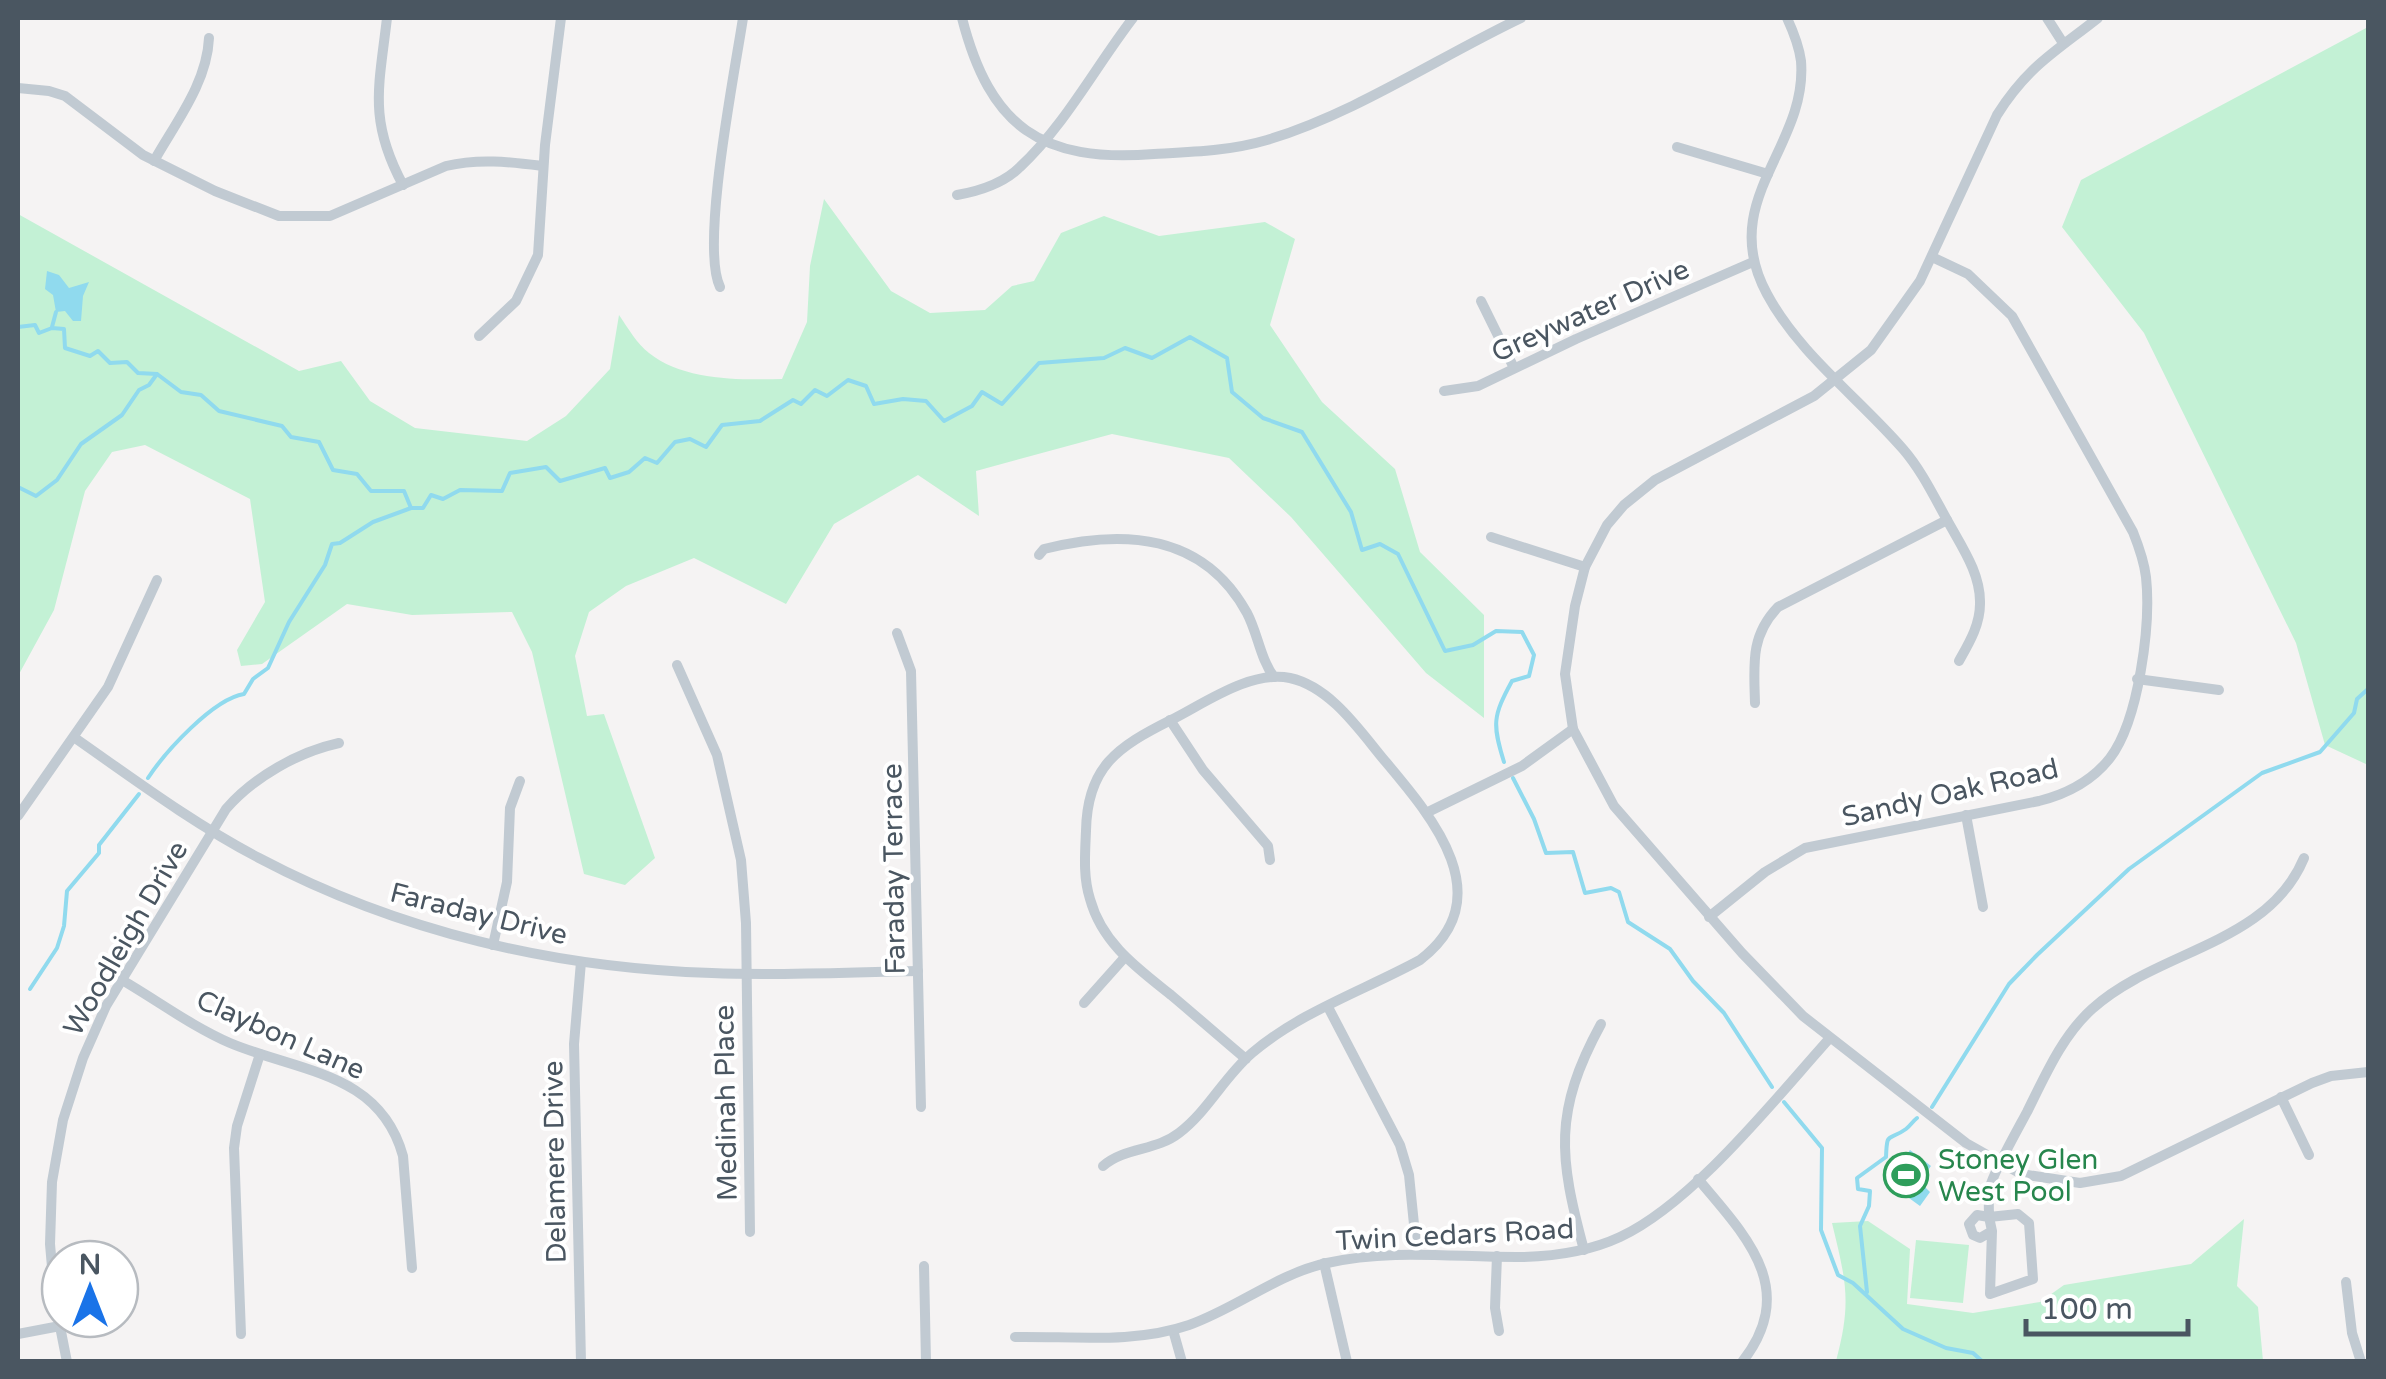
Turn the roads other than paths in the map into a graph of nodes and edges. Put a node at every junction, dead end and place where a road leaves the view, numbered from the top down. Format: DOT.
graph roads {
  1 [pos="387,18"];
  2 [pos="561,18"];
  3 [pos="744,18"];
  4 [pos="962,18"];
  5 [pos="1134,18"];
  6 [pos="1521,18"];
  7 [pos="1787,18"];
  8 [pos="2047,18"];
  9 [pos="2098,18"];
  10 [pos="210,38"];
  11 [pos="2063,43"];
  12 [pos="18,88"];
  13 [pos="1043,140"];
  14 [pos="1677,147"];
  15 [pos="154,161"];
  16 [pos="543,166"];
  17 [pos="1768,174"];
  18 [pos="403,185"];
  19 [pos="957,194"];
  20 [pos="1932,258"];
  21 [pos="1753,262"];
  22 [pos="720,287"];
  23 [pos="1482,301"];
  24 [pos="479,336"];
  25 [pos="1514,368"];
  26 [pos="1838,379"];
  27 [pos="1444,391"];
  28 [pos="1947,520"];
  29 [pos="1491,537"];
  30 [pos="1039,555"];
  31 [pos="1586,567"];
  32 [pos="157,580"];
  33 [pos="897,633"];
  34 [pos="1959,661"];
  35 [pos="677,666"];
  36 [pos="1274,677"];
  37 [pos="2138,679"];
  38 [pos="2219,690"];
  39 [pos="1755,703"];
  40 [pos="1170,720"];
  41 [pos="1573,729"];
  42 [pos="75,738"];
  43 [pos="339,743"];
  44 [pos="520,781"];
  45 [pos="1428,812"];
  46 [pos="1966,815"];
  47 [pos="18,816"];
  48 [pos="212,832"];
  49 [pos="2304,858"];
  50 [pos="1270,860"];
  51 [pos="1982,906"];
  52 [pos="1710,917"];
  53 [pos="493,945"];
  54 [pos="1124,957"];
  55 [pos="581,962"];
  56 [pos="918,970"];
  57 [pos="745,974"];
  58 [pos="122,980"];
  59 [pos="1084,1003"];
  60 [pos="1328,1007"];
  61 [pos="1601,1024"];
  62 [pos="1829,1039"];
  63 [pos="260,1054"];
  64 [pos="1246,1059"];
  65 [pos="2368,1072"];
  66 [pos="2282,1098"];
  67 [pos="921,1107"];
  68 [pos="2309,1155"];
  69 [pos="2002,1165"];
  70 [pos="1102,1166"];
  71 [pos="1698,1179"];
  72 [pos="1988,1217"];
  73 [pos="1992,1231"];
  74 [pos="750,1232"];
  75 [pos="50,1239"];
  76 [pos="1584,1250"];
  77 [pos="1417,1254"];
  78 [pos="1497,1256"];
  79 [pos="1324,1264"];
  80 [pos="924,1266"];
  81 [pos="412,1268"];
  82 [pos="2346,1282"];
  83 [pos="1173,1330"];
  84 [pos="1499,1331"];
  85 [pos="241,1334"];
  86 [pos="1015,1338"];
  87 [pos="582,1362"];
  88 [pos="926,1362"];
  89 [pos="1182,1362"];
  90 [pos="1347,1362"];
  91 [pos="1742,1362"];
  92 [pos="2361,1362"];
  1 -- 18 [label="street"];
  2 -- 16 [label="street"];
  3 -- 22 [label="street"];
  4 -- 13 [label="street"];
  5 -- 13 [label="street"];
  6 -- 13 [label="street"];
  7 -- 17 [label="street"];
  8 -- 11 [label="street"];
  9 -- 11 [label="street"];
  10 -- 15 [label="street"];
  11 -- 20 [label="street"];
  12 -- 15 [label="street"];
  13 -- 19 [label="street"];
  14 -- 17 [label="street"];
  15 -- 18 [label="street"];
  16 -- 18 [label="street"];
  16 -- 24 [label="street"];
  17 -- 21 [label="street"];
  20 -- 26 [label="street"];
  20 -- 37 [label="street, Sandy Oak Road"];
  21 -- 25 [label="street, Greywater Drive"];
  21 -- 26 [label="street"];
  23 -- 25 [label="street"];
  25 -- 27 [label="street, Greywater Drive"];
  26 -- 28 [label="street"];
  26 -- 31 [label="street"];
  28 -- 34 [label="street"];
  28 -- 39 [label="street"];
  29 -- 31 [label="street"];
  30 -- 36 [label="street"];
  31 -- 41 [label="street"];
  32 -- 42 [label="street"];
  33 -- 56 [label="street, Faraday Terrace"];
  35 -- 57 [label="street, Medinah Place"];
  36 -- 40 [label="street"];
  36 -- 45 [label="street"];
  37 -- 38 [label="street"];
  37 -- 46 [label="street, Sandy Oak Road"];
  40 -- 50 [label="street"];
  40 -- 54 [label="street"];
  41 -- 45 [label="street"];
  41 -- 52 [label="street"];
  42 -- 47 [label="street"];
  42 -- 48 [label="street, Faraday Drive"];
  43 -- 48 [label="street, Woodleigh Drive"];
  44 -- 53 [label="street"];
  45 -- 60 [label="street"];
  46 -- 51 [label="street"];
  46 -- 52 [label="street, Sandy Oak Road"];
  48 -- 53 [label="street, Faraday Drive"];
  48 -- 58 [label="street, Woodleigh Drive"];
  49 -- 69 [label="street"];
  52 -- 62 [label="street"];
  53 -- 55 [label="street, Faraday Drive"];
  54 -- 59 [label="street"];
  54 -- 64 [label="street"];
  55 -- 57 [label="street, Faraday Drive"];
  55 -- 87 [label="street, Delamere Drive"];
  56 -- 57 [label="street, Faraday Drive"];
  56 -- 67 [label="street, Faraday Terrace"];
  57 -- 74 [label="street, Medinah Place"];
  58 -- 63 [label="street, Claybon Lane"];
  58 -- 75 [label="street, Woodleigh Drive"];
  60 -- 64 [label="street"];
  60 -- 77 [label="street"];
  61 -- 76 [label="street"];
  62 -- 69 [label="street"];
  62 -- 71 [label="street, Twin Cedars Road"];
  63 -- 81 [label="street, Claybon Lane"];
  63 -- 85 [label="street"];
  64 -- 70 [label="street"];
  65 -- 66 [label="street"];
  66 -- 68 [label="street"];
  66 -- 69 [label="street"];
  69 -- 72 [label="street"];
  71 -- 76 [label="street, Twin Cedars Road"];
  71 -- 91 [label="street"];
  72 -- 73 [label="street"];
  72 -- 73 [label="street"];
  72 -- 73 [label="street"];
  76 -- 78 [label="street, Twin Cedars Road"];
  77 -- 78 [label="street, Twin Cedars Road"];
  77 -- 79 [label="street, Twin Cedars Road"];
  78 -- 84 [label="street"];
  79 -- 83 [label="street, Twin Cedars Road"];
  79 -- 90 [label="street"];
  80 -- 88 [label="street"];
  82 -- 92 [label="street"];
  83 -- 86 [label="street, Twin Cedars Road"];
  83 -- 89 [label="street"];
}
